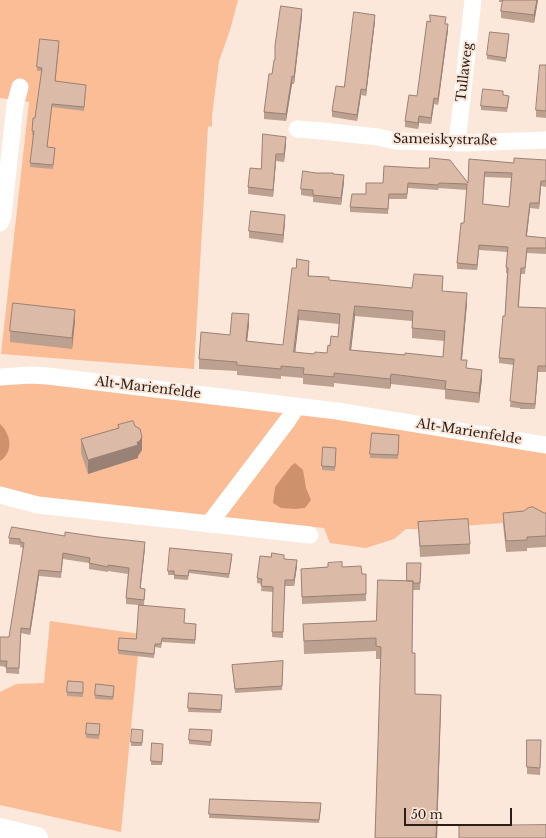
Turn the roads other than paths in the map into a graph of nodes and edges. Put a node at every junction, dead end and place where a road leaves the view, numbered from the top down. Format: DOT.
graph roads {
  1 [pos="473,0"];
  2 [pos="20,87"];
  3 [pos="297,129"];
  4 [pos="546,140"];
  5 [pos="457,143"];
  6 [pos="0,224"];
  7 [pos="0,377"];
  8 [pos="297,406"];
  9 [pos="546,445"];
  10 [pos="0,495"];
  11 [pos="209,524"];
  12 [pos="310,535"];
  13 [pos="0,829"];
  14 [pos="37,838"];
  1 -- 5 [label="street, Tullaweg"];
  2 -- 6 [label="street"];
  3 -- 5 [label="street, Sameiskystraße"];
  4 -- 5 [label="street, Sameiskystraße"];
  7 -- 8 [label="street, Alt-Marienfelde"];
  8 -- 9 [label="street, Alt-Marienfelde"];
  8 -- 11 [label="street"];
  10 -- 11 [label="street"];
  11 -- 12 [label="street"];
  13 -- 14 [label="main road"];
}
